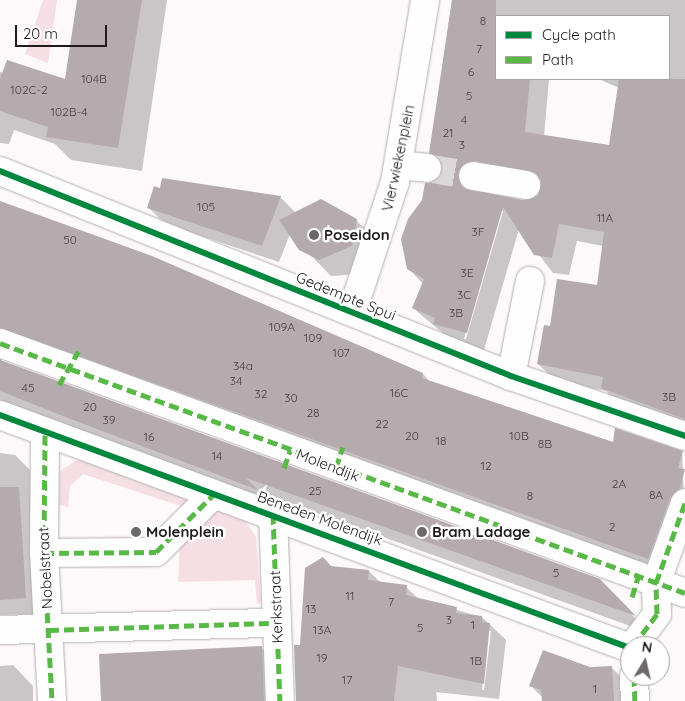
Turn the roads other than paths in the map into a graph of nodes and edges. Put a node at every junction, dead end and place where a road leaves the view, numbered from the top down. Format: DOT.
graph roads {
  1 [pos="425,0"];
  2 [pos="401,158"];
  3 [pos="427,168"];
  4 [pos="0,171"];
  5 [pos="473,176"];
  6 [pos="526,185"];
  7 [pos="530,281"];
  8 [pos="352,312"];
  9 [pos="0,343"];
  10 [pos="511,376"];
  11 [pos="0,415"];
  12 [pos="46,435"];
  13 [pos="685,436"];
  14 [pos="213,495"];
  15 [pos="685,502"];
  16 [pos="273,514"];
  17 [pos="44,553"];
  18 [pos="642,586"];
  19 [pos="685,593"];
  20 [pos="276,623"];
  21 [pos="0,630"];
  22 [pos="49,630"];
  23 [pos="640,636"];
  24 [pos="620,643"];
  25 [pos="634,686"];
  26 [pos="52,701"];
  27 [pos="280,701"];
  28 [pos="635,701"];
  1 -- 2 [label="street, Vierwiekenplein"];
  2 -- 3 [label="street"];
  2 -- 8 [label="street, Vierwiekenplein"];
  4 -- 8 [label="street, Gedempte Spui"];
  5 -- 6 [label="street"];
  7 -- 10 [label="street"];
  8 -- 10 [label="street, Gedempte Spui"];
  9 -- 18 [label="street, Molendijk"];
  10 -- 13 [label="street, Gedempte Spui"];
  11 -- 12 [label="street, Beneden Molendijk"];
  12 -- 14 [label="street, Beneden Molendijk"];
  12 -- 17 [label="street, Nobelstraat"];
  14 -- 16 [label="street, Beneden Molendijk"];
  14 -- 17 [label="street"];
  15 -- 18 [label="street"];
  16 -- 20 [label="street, Kerkstraat"];
  16 -- 24 [label="street, Beneden Molendijk"];
  17 -- 22 [label="street, Nobelstraat"];
  18 -- 19 [label="street, Molendijk"];
  18 -- 23 [label="street"];
  20 -- 22 [label="street"];
  20 -- 27 [label="street, Kerkstraat"];
  21 -- 22 [label="street"];
  22 -- 26 [label="street, Nobelstraat"];
  25 -- 28 [label="street"];
}
